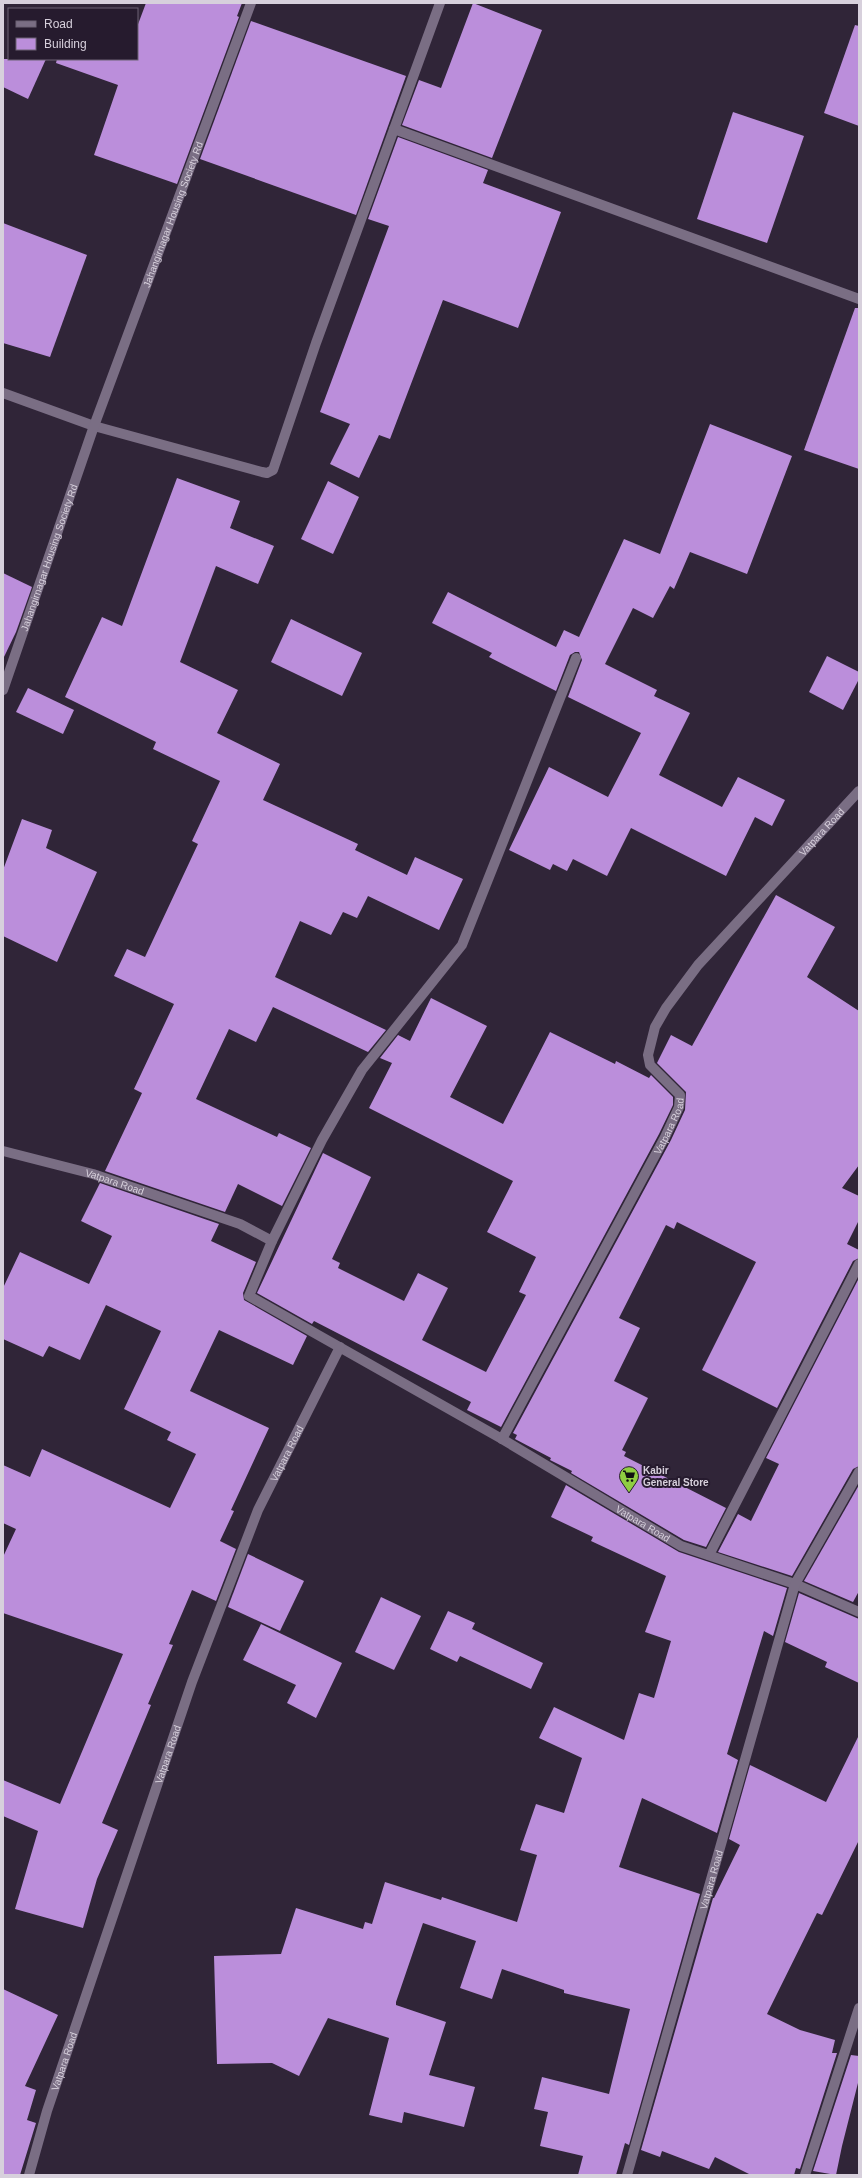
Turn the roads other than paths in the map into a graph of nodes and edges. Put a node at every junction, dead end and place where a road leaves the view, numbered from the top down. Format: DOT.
graph roads {
  1 [pos="251,3"];
  2 [pos="440,3"];
  3 [pos="394,129"];
  4 [pos="859,299"];
  5 [pos="3,393"];
  6 [pos="94,426"];
  7 [pos="576,658"];
  8 [pos="3,690"];
  9 [pos="859,791"];
  10 [pos="3,1151"];
  11 [pos="272,1241"];
  12 [pos="859,1264"];
  13 [pos="340,1347"];
  14 [pos="502,1439"];
  15 [pos="859,1472"];
  16 [pos="709,1555"];
  17 [pos="795,1584"];
  18 [pos="859,1612"];
  19 [pos="859,2008"];
  20 [pos="29,2175"];
  21 [pos="627,2175"];
  22 [pos="804,2175"];
  1 -- 6 [label="street, Jahangirnagar Housing Society Rd"];
  2 -- 3 [label="street"];
  3 -- 4 [label="street"];
  3 -- 6 [label="street"];
  5 -- 6 [label="street"];
  6 -- 8 [label="street, Jahangirnagar Housing Society Rd"];
  7 -- 11 [label="street"];
  9 -- 14 [label="street, Vatpara Road"];
  10 -- 11 [label="street, Vatpara Road"];
  11 -- 13 [label="street, Vatpara Road"];
  12 -- 16 [label="street"];
  13 -- 14 [label="street, Vatpara Road"];
  13 -- 20 [label="street, Vatpara Road"];
  14 -- 16 [label="street, Vatpara Road"];
  15 -- 17 [label="street"];
  16 -- 17 [label="street, Vatpara Road"];
  17 -- 18 [label="street, Vatpara Road"];
  17 -- 21 [label="street, Vatpara Road"];
  19 -- 22 [label="street"];
}
